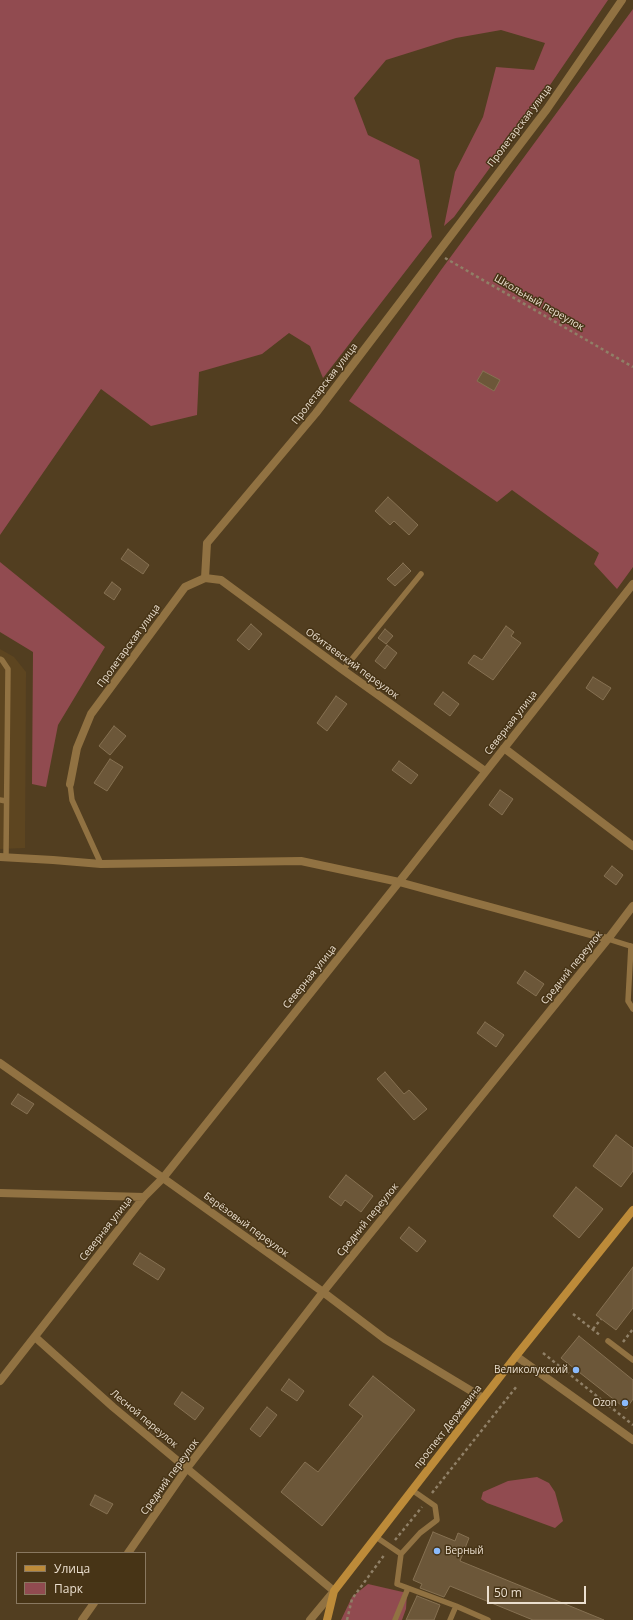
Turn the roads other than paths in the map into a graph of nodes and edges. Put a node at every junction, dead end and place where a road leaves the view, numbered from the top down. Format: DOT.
graph roads {
  1 [pos="622,0"];
  2 [pos="421,574"];
  3 [pos="205,578"];
  4 [pos="633,584"];
  5 [pos="0,659"];
  6 [pos="343,670"];
  7 [pos="504,748"];
  8 [pos="485,771"];
  9 [pos="70,784"];
  10 [pos="0,800"];
  11 [pos="6,801"];
  12 [pos="633,846"];
  13 [pos="3,857"];
  14 [pos="101,864"];
  15 [pos="399,882"];
  16 [pos="633,906"];
  17 [pos="608,939"];
  18 [pos="632,947"];
  19 [pos="633,1009"];
  20 [pos="0,1063"];
  21 [pos="163,1178"];
  22 [pos="0,1193"];
  23 [pos="144,1197"];
  24 [pos="633,1210"];
  25 [pos="323,1292"];
  26 [pos="35,1337"];
  27 [pos="608,1341"];
  28 [pos="516,1356"];
  29 [pos="633,1360"];
  30 [pos="0,1381"];
  31 [pos="483,1398"];
  32 [pos="632,1438"];
  33 [pos="187,1468"];
  34 [pos="412,1490"];
  35 [pos="376,1537"];
  36 [pos="129,1552"];
  37 [pos="401,1554"];
  38 [pos="408,1588"];
  39 [pos="334,1591"];
  40 [pos="93,1604"];
  41 [pos="456,1606"];
  42 [pos="82,1620"];
  43 [pos="310,1620"];
  44 [pos="327,1620"];
  45 [pos="395,1620"];
  46 [pos="450,1620"];
  47 [pos="488,1620"];
  1 -- 3 [label="street, Пролетарская улица"];
  2 -- 6 [label="lane"];
  3 -- 6 [label="street, Обитаевский переулок"];
  3 -- 9 [label="street, Пролетарская улица"];
  4 -- 7 [label="street, Северная улица"];
  5 -- 11 [label="lane"];
  6 -- 8 [label="street, Обитаевский переулок"];
  7 -- 8 [label="street, Северная улица"];
  7 -- 12 [label="street"];
  8 -- 15 [label="street, Северная улица"];
  9 -- 14 [label="lane"];
  10 -- 11 [label="lane"];
  11 -- 13 [label="lane"];
  13 -- 14 [label="street"];
  14 -- 15 [label="street"];
  15 -- 17 [label="street"];
  15 -- 21 [label="street, Северная улица"];
  16 -- 17 [label="street, Средний переулок"];
  17 -- 18 [label="lane"];
  17 -- 25 [label="street, Средний переулок"];
  18 -- 19 [label="lane"];
  20 -- 21 [label="street, Берёзовый переулок"];
  21 -- 23 [label="street, Северная улица"];
  21 -- 25 [label="street, Берёзовый переулок"];
  22 -- 23 [label="street"];
  23 -- 26 [label="street, Северная улица"];
  24 -- 28 [label="main road, проспект Державина"];
  25 -- 31 [label="street, Берёзовый переулок"];
  25 -- 33 [label="street, Средний переулок"];
  26 -- 30 [label="street, Северная улица"];
  26 -- 33 [label="street, Лесной переулок"];
  27 -- 29 [label="lane"];
  28 -- 31 [label="main road, проспект Державина"];
  28 -- 32 [label="street"];
  31 -- 34 [label="main road, проспект Державина"];
  33 -- 36 [label="street, Средний переулок"];
  33 -- 39 [label="street, Лесной переулок"];
  34 -- 35 [label="main road, проспект Державина"];
  34 -- 37 [label="lane"];
  35 -- 37 [label="lane"];
  35 -- 39 [label="main road, проспект Державина"];
  37 -- 38 [label="lane"];
  38 -- 41 [label="lane"];
  38 -- 45 [label="lane"];
  39 -- 43 [label="street, проспект Державина"];
  39 -- 44 [label="main road"];
  40 -- 42 [label="street"];
  41 -- 46 [label="lane"];
  41 -- 47 [label="lane"];
}
